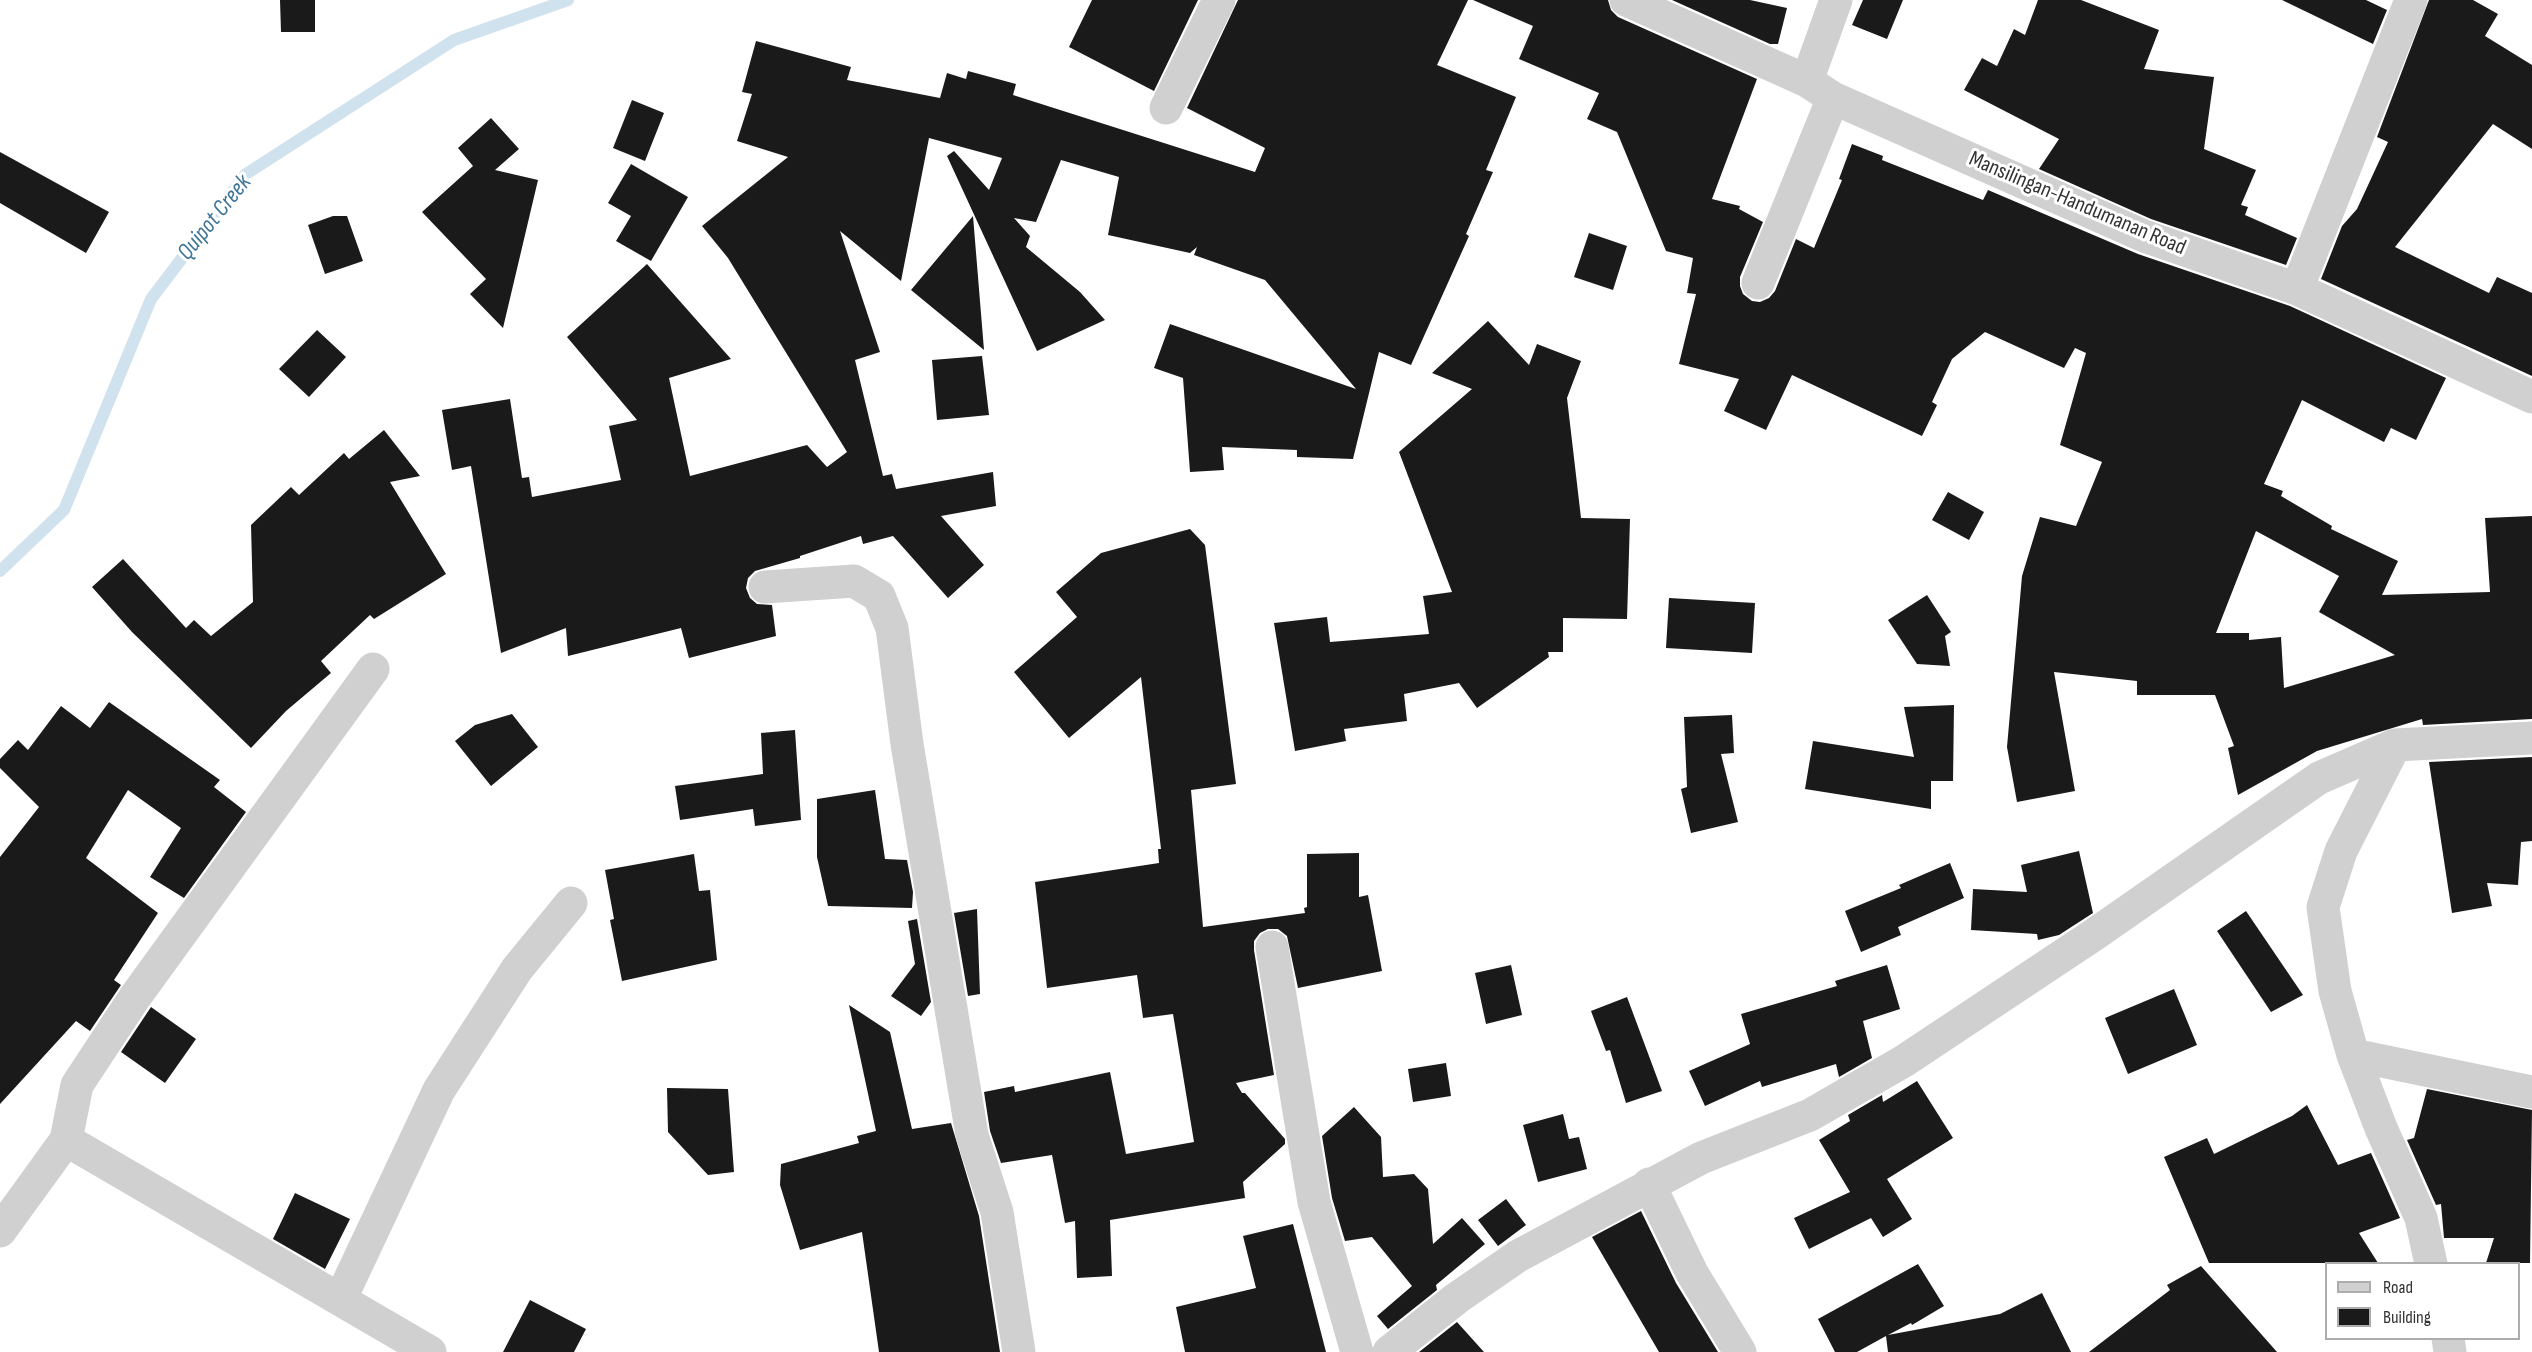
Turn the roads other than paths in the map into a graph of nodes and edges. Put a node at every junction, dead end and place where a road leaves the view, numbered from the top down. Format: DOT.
graph roads {
  1 [pos="1219,0"];
  2 [pos="1626,0"];
  3 [pos="1836,0"];
  4 [pos="2411,0"];
  5 [pos="1820,89"];
  6 [pos="1166,108"];
  7 [pos="1758,283"];
  8 [pos="2297,289"];
  9 [pos="2532,397"];
  10 [pos="765,587"];
  11 [pos="373,669"];
  12 [pos="2532,738"];
  13 [pos="2395,745"];
  14 [pos="571,903"];
  15 [pos="1272,947"];
  16 [pos="2353,1055"];
  17 [pos="2532,1092"];
  18 [pos="66,1140"];
  19 [pos="1649,1184"];
  20 [pos="0,1231"];
  21 [pos="2432,1262"];
  22 [pos="341,1298"];
  23 [pos="430,1352"];
  24 [pos="1019,1352"];
  25 [pos="1357,1352"];
  26 [pos="1389,1352"];
  27 [pos="1740,1352"];
  1 -- 6 [label="street"];
  2 -- 5 [label="street, Mansilingan-Handumanan Road"];
  3 -- 5 [label="street"];
  4 -- 8 [label="street"];
  5 -- 7 [label="street"];
  5 -- 8 [label="street, Mansilingan-Handumanan Road"];
  8 -- 9 [label="street, Mansilingan-Handumanan Road"];
  10 -- 24 [label="street"];
  11 -- 18 [label="street"];
  12 -- 13 [label="street"];
  13 -- 16 [label="street"];
  13 -- 19 [label="street"];
  14 -- 22 [label="street"];
  15 -- 25 [label="street"];
  16 -- 17 [label="street"];
  16 -- 21 [label="street"];
  18 -- 20 [label="street"];
  18 -- 22 [label="street"];
  19 -- 26 [label="street"];
  19 -- 27 [label="street"];
  22 -- 23 [label="street"];
}
